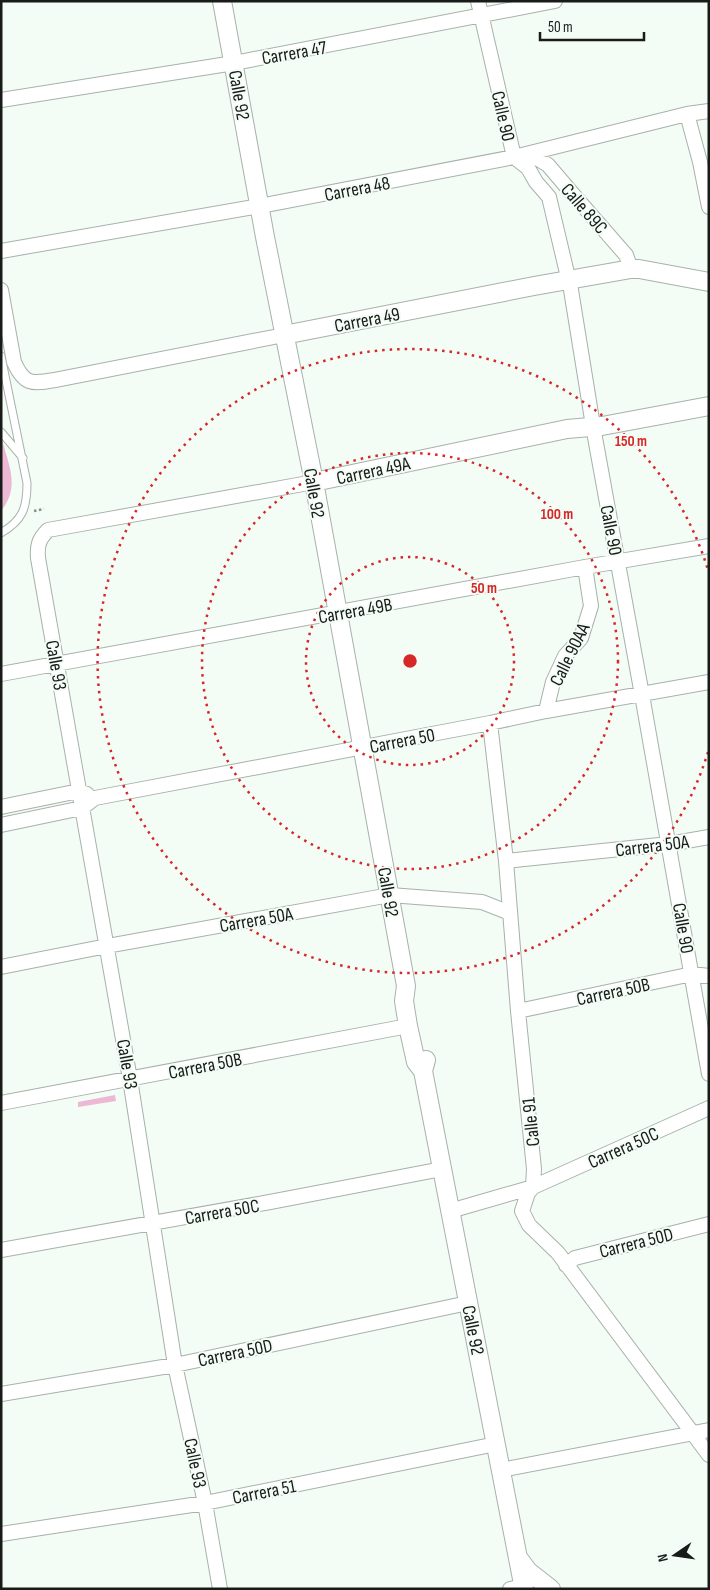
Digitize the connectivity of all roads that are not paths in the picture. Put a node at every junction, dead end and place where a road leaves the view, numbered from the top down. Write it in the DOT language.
graph roads {
  1 [pos="222,1"];
  2 [pos="478,1"];
  3 [pos="555,1"];
  4 [pos="481,16"];
  5 [pos="234,63"];
  6 [pos="1,100"];
  7 [pos="709,111"];
  8 [pos="687,114"];
  9 [pos="530,154"];
  10 [pos="514,157"];
  11 [pos="260,206"];
  12 [pos="709,207"];
  13 [pos="1,250"];
  14 [pos="631,269"];
  15 [pos="568,281"];
  16 [pos="709,282"];
  17 [pos="1,290"];
  18 [pos="284,335"];
  19 [pos="1,356"];
  20 [pos="709,406"];
  21 [pos="593,427"];
  22 [pos="1,432"];
  23 [pos="23,459"];
  24 [pos="314,482"];
  25 [pos="1,533"];
  26 [pos="40,539"];
  27 [pos="709,546"];
  28 [pos="618,562"];
  29 [pos="585,567"];
  30 [pos="337,613"];
  31 [pos="57,664"];
  32 [pos="1,674"];
  33 [pos="709,682"];
  34 [pos="642,694"];
  35 [pos="546,711"];
  36 [pos="490,723"];
  37 [pos="362,747"];
  38 [pos="79,791"];
  39 [pos="95,798"];
  40 [pos="1,807"];
  41 [pos="82,808"];
  42 [pos="1,825"];
  43 [pos="709,837"];
  44 [pos="669,844"];
  45 [pos="506,862"];
  46 [pos="390,895"];
  47 [pos="510,913"];
  48 [pos="107,946"];
  49 [pos="1,967"];
  50 [pos="692,974"];
  51 [pos="709,976"];
  52 [pos="406,986"];
  53 [pos="518,1010"];
  54 [pos="408,1026"];
  55 [pos="423,1071"];
  56 [pos="709,1074"];
  57 [pos="130,1079"];
  58 [pos="1,1104"];
  59 [pos="709,1108"];
  60 [pos="442,1170"];
  61 [pos="533,1187"];
  62 [pos="450,1211"];
  63 [pos="152,1223"];
  64 [pos="709,1224"];
  65 [pos="1,1250"];
  66 [pos="566,1265"];
  67 [pos="468,1303"];
  68 [pos="175,1365"];
  69 [pos="1,1394"];
  70 [pos="709,1430"];
  71 [pos="692,1434"];
  72 [pos="496,1444"];
  73 [pos="709,1455"];
  74 [pos="501,1470"];
  75 [pos="205,1503"];
  76 [pos="1,1534"];
  77 [pos="518,1556"];
  78 [pos="524,1588"];
  79 [pos="220,1589"];
  80 [pos="551,1589"];
  1 -- 5 [label="street, Calle 92"];
  2 -- 4 [label="street, Calle 90"];
  3 -- 4 [label="street, Carrera 47"];
  4 -- 5 [label="street, Carrera 47"];
  4 -- 10 [label="street, Calle 90"];
  5 -- 6 [label="street, Carrera 47"];
  5 -- 11 [label="street, Calle 92"];
  7 -- 8 [label="street, Carrera 48"];
  8 -- 9 [label="street, Carrera 48"];
  8 -- 12 [label="street"];
  9 -- 10 [label="street, Carrera 48"];
  9 -- 14 [label="street, Calle 89C"];
  10 -- 11 [label="street, Carrera 48"];
  10 -- 15 [label="street, Calle 90"];
  11 -- 13 [label="street, Carrera 48"];
  11 -- 18 [label="street, Calle 92"];
  14 -- 15 [label="street, Carrera 49"];
  14 -- 16 [label="street, Carrera 49"];
  15 -- 18 [label="street, Carrera 49"];
  15 -- 21 [label="street, Calle 90"];
  17 -- 18 [label="street, Carrera 49"];
  18 -- 24 [label="street, Calle 92"];
  19 -- 23 [label="lane"];
  20 -- 21 [label="street, Carrera 49A"];
  21 -- 24 [label="street, Carrera 49A"];
  21 -- 28 [label="street, Calle 90"];
  22 -- 23 [label="lane"];
  23 -- 25 [label="lane"];
  24 -- 26 [label="street, Carrera 49A"];
  24 -- 30 [label="street, Calle 92"];
  26 -- 31 [label="street, Calle 93"];
  27 -- 28 [label="street, Carrera 49B"];
  28 -- 29 [label="street, Carrera 49B"];
  28 -- 34 [label="street, Calle 90"];
  29 -- 30 [label="street, Carrera 49B"];
  29 -- 35 [label="street, Calle 90AA"];
  30 -- 31 [label="street, Carrera 49B"];
  30 -- 37 [label="street, Calle 92"];
  31 -- 32 [label="street, Carrera 49B"];
  31 -- 38 [label="street, Calle 93"];
  33 -- 34 [label="street, Carrera 50"];
  34 -- 35 [label="street, Carrera 50"];
  34 -- 44 [label="street, Calle 90"];
  35 -- 36 [label="street, Carrera 50"];
  36 -- 37 [label="street, Carrera 50"];
  36 -- 45 [label="street, Calle 91"];
  37 -- 39 [label="street, Carrera 50"];
  37 -- 46 [label="street, Calle 92"];
  38 -- 39 [label="street"];
  38 -- 40 [label="street"];
  38 -- 41 [label="street, Calle 93"];
  39 -- 41 [label="street, Carrera 50"];
  41 -- 42 [label="street, Carrera 50"];
  41 -- 48 [label="street, Calle 93"];
  43 -- 44 [label="street, Carrera 50A"];
  44 -- 45 [label="street, Carrera 50A"];
  44 -- 50 [label="street, Calle 90"];
  45 -- 47 [label="street, Calle 91"];
  46 -- 47 [label="street, Carrera 50A"];
  46 -- 48 [label="street, Carrera 50A"];
  46 -- 52 [label="street, Calle 92"];
  47 -- 53 [label="street, Calle 91"];
  48 -- 49 [label="street, Carrera 50A"];
  48 -- 57 [label="street, Calle 93"];
  50 -- 51 [label="street, Carrera 50B"];
  50 -- 53 [label="street, Carrera 50B"];
  50 -- 56 [label="street, Calle 90"];
  52 -- 54 [label="street, Calle 92"];
  52 -- 55 [label="street, Calle 92"];
  53 -- 61 [label="street, Calle 91"];
  54 -- 55 [label="street, Calle 92"];
  54 -- 57 [label="street, Carrera 50B"];
  55 -- 60 [label="street, Calle 92"];
  57 -- 58 [label="street, Carrera 50B"];
  57 -- 63 [label="street, Calle 93"];
  59 -- 61 [label="street, Carrera 50C"];
  60 -- 62 [label="street, Calle 92"];
  60 -- 63 [label="street, Carrera 50C"];
  61 -- 62 [label="street, Carrera 50C"];
  61 -- 66 [label="street, Calle 91"];
  62 -- 67 [label="street, Calle 92"];
  63 -- 65 [label="street, Carrera 50C"];
  63 -- 68 [label="street, Calle 93"];
  64 -- 66 [label="street, Carrera 50D"];
  66 -- 71 [label="street, Calle 91"];
  67 -- 68 [label="street, Carrera 50D"];
  67 -- 72 [label="street, Calle 92"];
  68 -- 69 [label="street, Carrera 50D"];
  68 -- 75 [label="street, Calle 93"];
  70 -- 71 [label="street"];
  71 -- 73 [label="street, Calle 91"];
  71 -- 74 [label="street"];
  72 -- 74 [label="street, Calle 92"];
  72 -- 75 [label="street, Carrera 51"];
  74 -- 77 [label="street, Calle 92"];
  75 -- 76 [label="street, Carrera 51"];
  75 -- 79 [label="street, Calle 93"];
  77 -- 78 [label="street, Calle 92"];
  77 -- 80 [label="street"];
}
